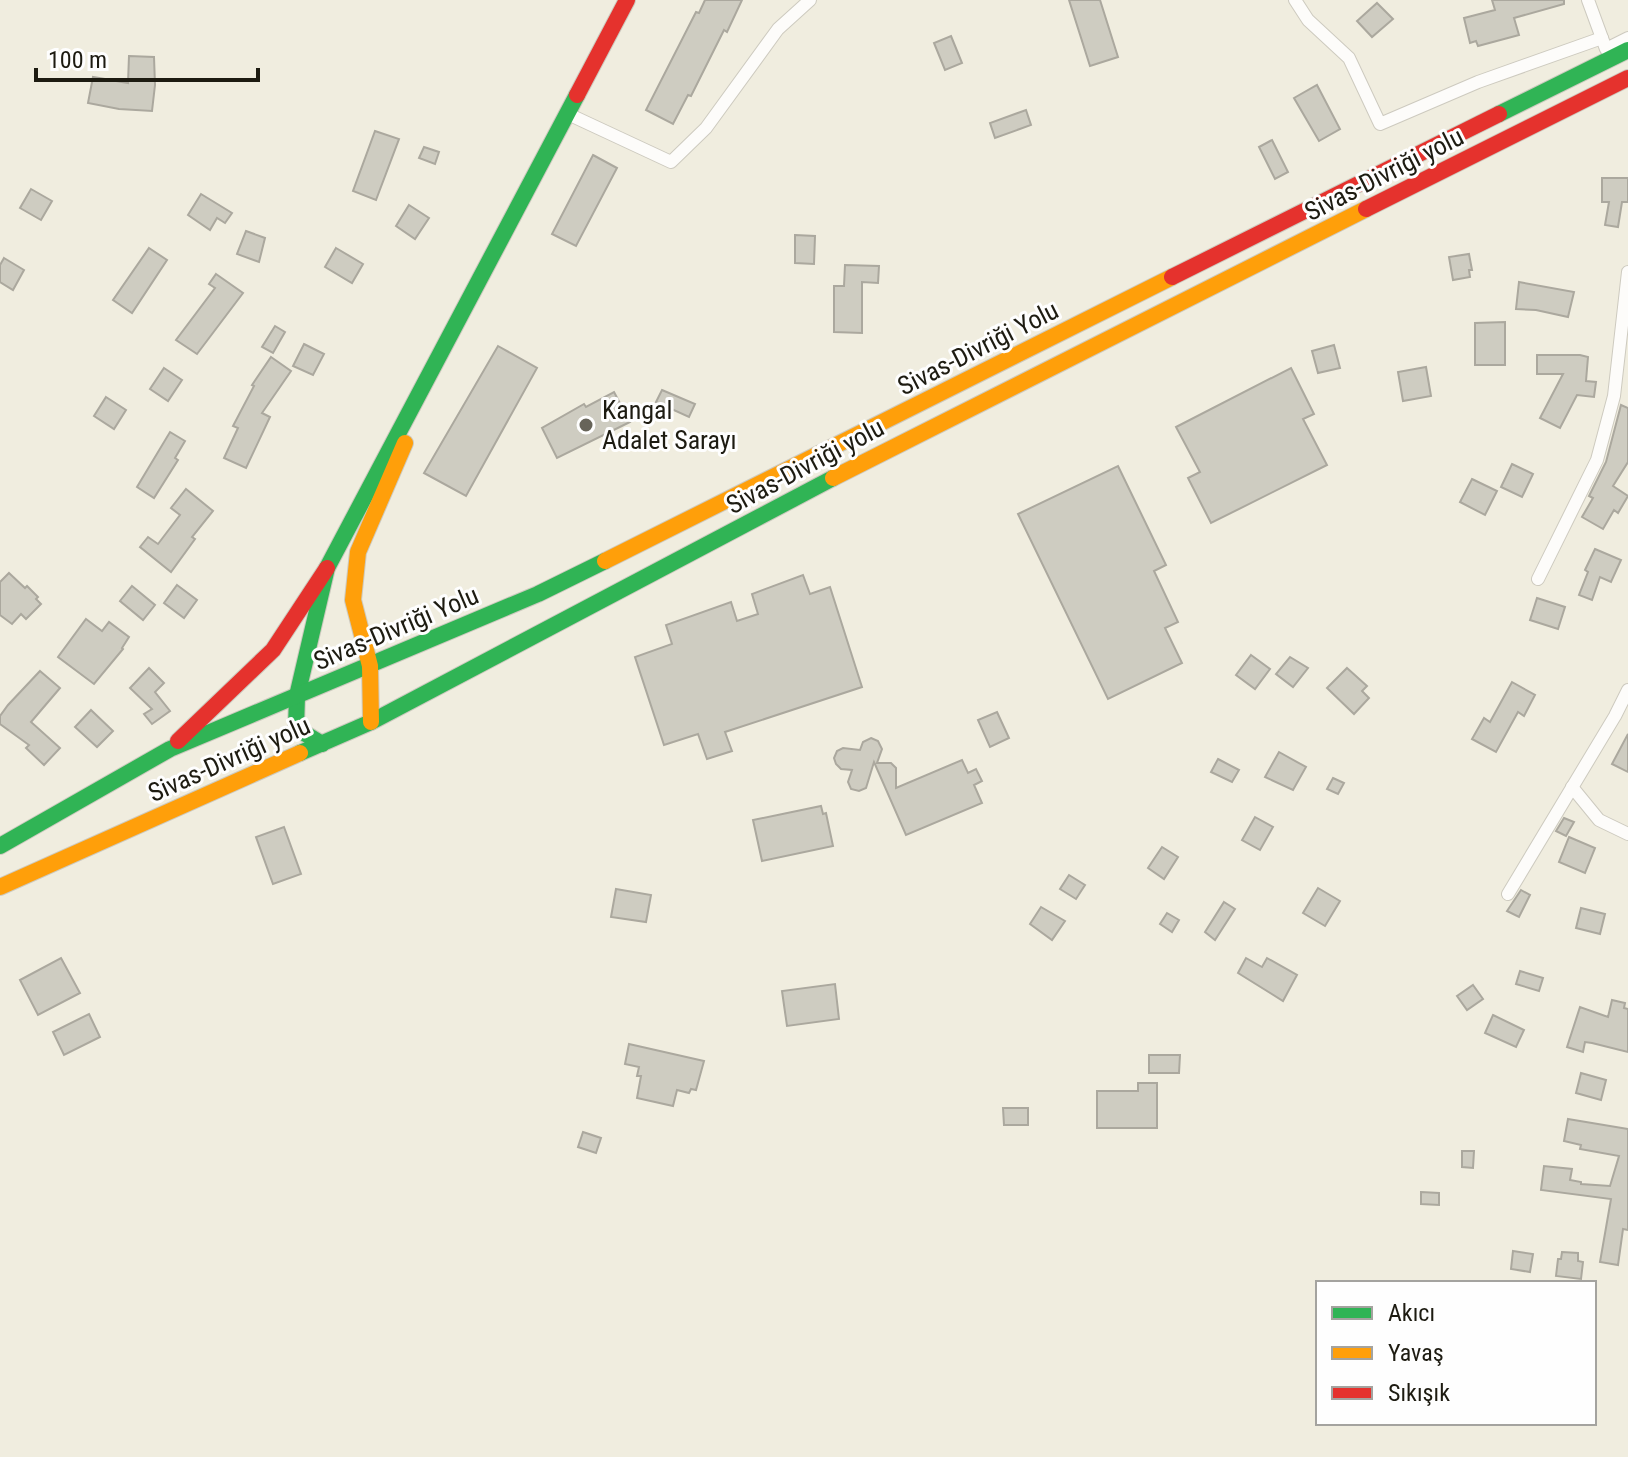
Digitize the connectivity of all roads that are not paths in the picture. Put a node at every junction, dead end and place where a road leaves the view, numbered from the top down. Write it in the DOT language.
graph roads {
  1 [pos="627,0"];
  2 [pos="810,0"];
  3 [pos="1295,0"];
  4 [pos="1588,0"];
  5 [pos="1602,38"];
  6 [pos="1628,38"];
  7 [pos="1628,50"];
  8 [pos="1627,80"];
  9 [pos="568,114"];
  10 [pos="1628,272"];
  11 [pos="447,342"];
  12 [pos="327,568"];
  13 [pos="1538,579"];
  14 [pos="370,666"];
  15 [pos="1628,690"];
  16 [pos="297,696"];
  17 [pos="371,722"];
  18 [pos="322,744"];
  19 [pos="170,749"];
  20 [pos="1572,787"];
  21 [pos="1628,834"];
  22 [pos="0,846"];
  23 [pos="0,887"];
  24 [pos="1508,894"];
  1 -- 9 [label="main road"];
  2 -- 9 [label="street"];
  3 -- 5 [label="street"];
  4 -- 5 [label="street"];
  5 -- 6 [label="street"];
  7 -- 14 [label="main road, Sivas-Divriği Yolu"];
  8 -- 17 [label="main road, Sivas-Divriği yolu"];
  9 -- 11 [label="main road"];
  10 -- 13 [label="street"];
  11 -- 12 [label="main road"];
  11 -- 14 [label="main road"];
  12 -- 16 [label="main road"];
  12 -- 19 [label="main road"];
  14 -- 16 [label="main road, Sivas-Divriği Yolu"];
  14 -- 17 [label="main road"];
  15 -- 20 [label="street"];
  16 -- 18 [label="main road"];
  16 -- 19 [label="main road, Sivas-Divriği Yolu"];
  17 -- 18 [label="main road, Sivas-Divriği yolu"];
  18 -- 23 [label="main road, Sivas-Divriği yolu"];
  19 -- 22 [label="main road, Sivas-Divriği Yolu"];
  20 -- 21 [label="street"];
  20 -- 24 [label="street"];
}
